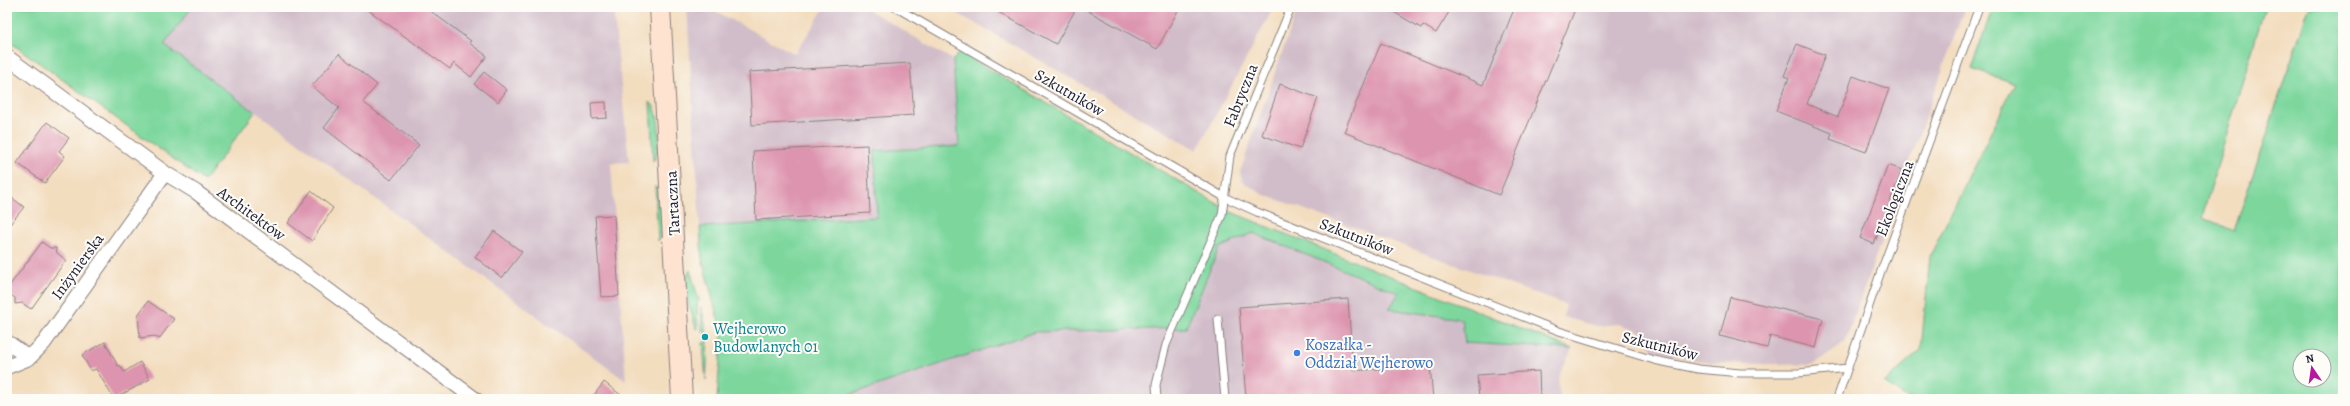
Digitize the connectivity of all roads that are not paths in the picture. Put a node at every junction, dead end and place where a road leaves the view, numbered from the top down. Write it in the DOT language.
graph roads {
  1 [pos="660,7"];
  2 [pos="895,7"];
  3 [pos="1291,7"];
  4 [pos="1979,7"];
  5 [pos="7,57"];
  6 [pos="165,173"];
  7 [pos="1224,197"];
  8 [pos="1218,319"];
  9 [pos="7,342"];
  10 [pos="29,358"];
  11 [pos="7,367"];
  12 [pos="1848,368"];
  13 [pos="475,399"];
  14 [pos="682,399"];
  15 [pos="1157,399"];
  16 [pos="1225,399"];
  17 [pos="1837,399"];
  1 -- 14 [label="street, Tartaczna"];
  2 -- 7 [label="lane, Szkutników"];
  3 -- 7 [label="lane, Fabryczna"];
  4 -- 12 [label="lane, Ekologiczna"];
  5 -- 6 [label="street, Architektów"];
  6 -- 10 [label="street, Inżynierska"];
  6 -- 13 [label="street, Architektów"];
  7 -- 12 [label="lane, Szkutników"];
  7 -- 15 [label="lane, Fabryczna"];
  8 -- 16 [label="lane"];
  9 -- 10 [label="street"];
  10 -- 11 [label="street, Inżynierska"];
  12 -- 17 [label="lane, Ekologiczna"];
}
